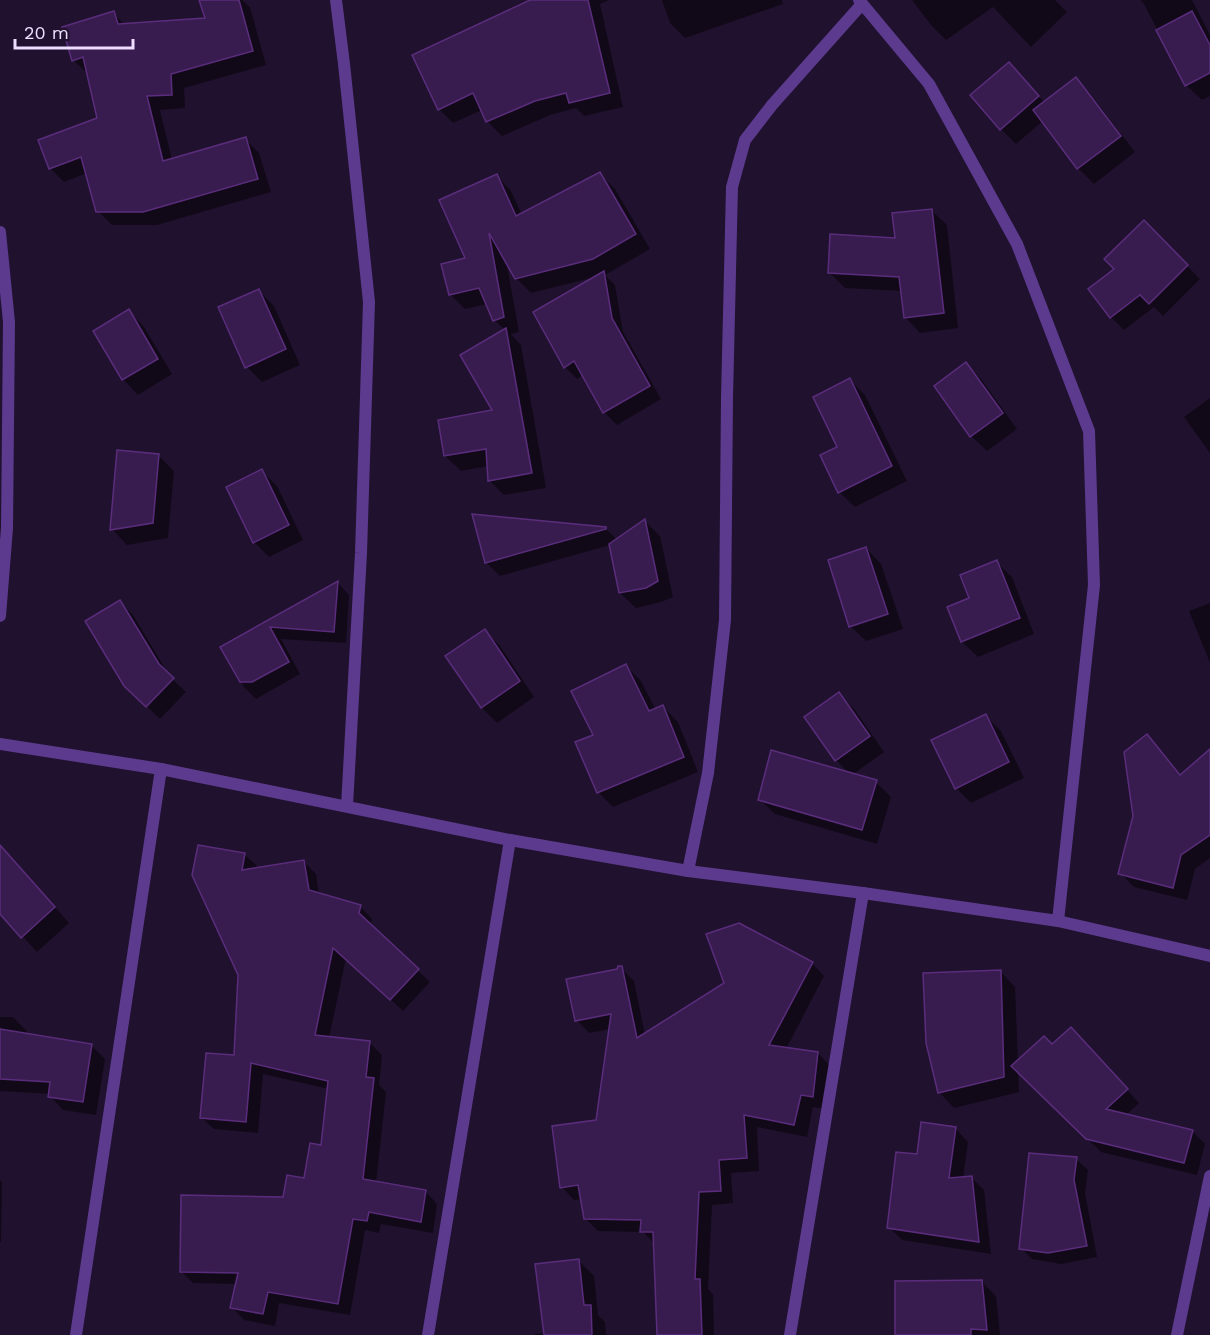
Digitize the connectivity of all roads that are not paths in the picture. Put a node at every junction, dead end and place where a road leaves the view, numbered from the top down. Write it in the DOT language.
graph roads {
  1 [pos="336,0"];
  2 [pos="860,2"];
  3 [pos="0,232"];
  4 [pos="0,616"];
  5 [pos="0,744"];
  6 [pos="161,769"];
  7 [pos="347,806"];
  8 [pos="510,840"];
  9 [pos="688,871"];
  10 [pos="863,893"];
  11 [pos="1058,921"];
  12 [pos="1210,956"];
  13 [pos="1210,1176"];
  14 [pos="76,1335"];
  15 [pos="428,1335"];
  16 [pos="790,1335"];
  17 [pos="1177,1335"];
  1 -- 7 [label="street"];
  2 -- 9 [label="street"];
  2 -- 11 [label="street"];
  3 -- 4 [label="street"];
  5 -- 6 [label="street"];
  6 -- 7 [label="street"];
  6 -- 14 [label="street"];
  7 -- 8 [label="street"];
  8 -- 9 [label="street"];
  8 -- 15 [label="street"];
  9 -- 10 [label="street"];
  10 -- 11 [label="street"];
  10 -- 16 [label="street"];
  11 -- 12 [label="street"];
  13 -- 17 [label="street"];
}
